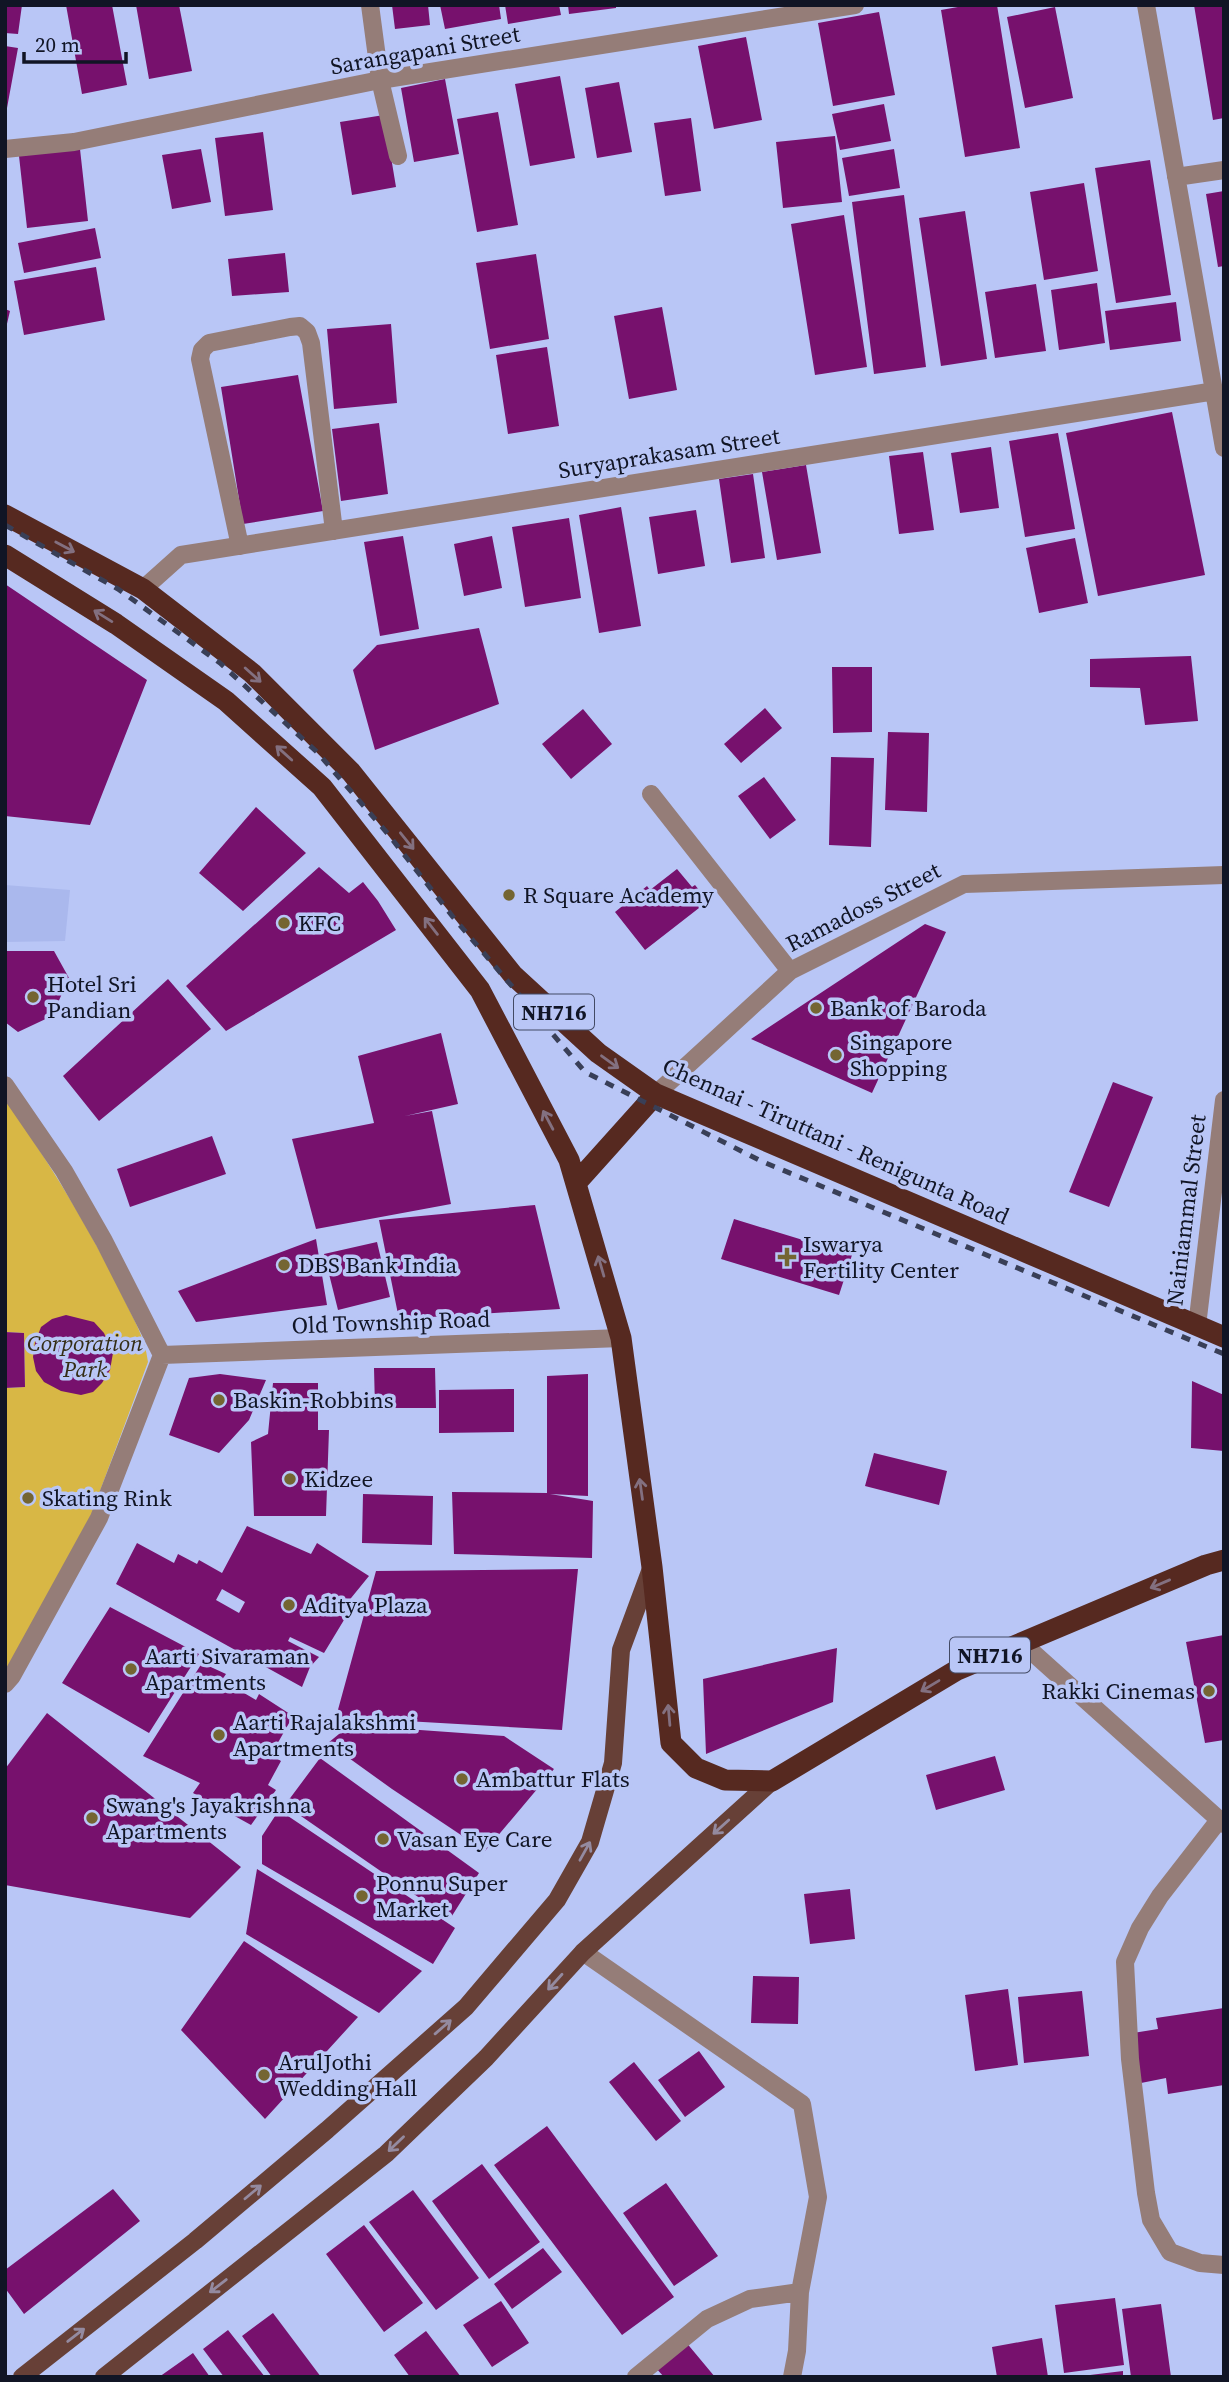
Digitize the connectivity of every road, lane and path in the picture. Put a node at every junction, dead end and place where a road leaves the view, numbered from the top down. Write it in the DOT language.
graph roads {
  1 [pos="370,5"];
  2 [pos="855,5"];
  3 [pos="1146,5"];
  4 [pos="380,80"];
  5 [pos="5,149"];
  6 [pos="398,156"];
  7 [pos="1224,170"];
  8 [pos="1176,177"];
  9 [pos="1215,391"];
  10 [pos="1224,448"];
  11 [pos="5,515"];
  12 [pos="334,531"];
  13 [pos="240,546"];
  14 [pos="5,555"];
  15 [pos="143,589"];
  16 [pos="651,794"];
  17 [pos="1224,875"];
  18 [pos="790,971"];
  19 [pos="5,1085"];
  20 [pos="656,1094"];
  21 [pos="1224,1100"];
  22 [pos="577,1182"];
  23 [pos="1198,1326"];
  24 [pos="1224,1337"];
  25 [pos="621,1338"];
  26 [pos="162,1354"];
  27 [pos="1224,1560"];
  28 [pos="652,1567"];
  29 [pos="1020,1642"];
  30 [pos="5,1684"];
  31 [pos="772,1781"];
  32 [pos="1221,1822"];
  33 [pos="583,1952"];
  34 [pos="1224,2265"];
  35 [pos="800,2292"];
  36 [pos="22,2377"];
  37 [pos="104,2377"];
  38 [pos="636,2377"];
  39 [pos="792,2377"];
  1 -- 4 [label="street"];
  2 -- 4 [label="street, Sarangapani Street"];
  3 -- 8 [label="street"];
  4 -- 5 [label="street, Sarangapani Street"];
  4 -- 6 [label="street"];
  7 -- 8 [label="street"];
  8 -- 9 [label="street"];
  9 -- 10 [label="street"];
  9 -- 12 [label="street, Suryaprakasam Street"];
  11 -- 15 [label="highway, Chennai - Tiruttani - Renigunta Road / NH716, one-way"];
  12 -- 13 [label="street, Suryaprakasam Street"];
  12 -- 13 [label="street"];
  13 -- 15 [label="street, Suryaprakasam Street"];
  22 -- 14 [label="highway, NH716, one-way"];
  15 -- 20 [label="highway, Chennai - Tiruttani - Renigunta Road / NH716, one-way"];
  16 -- 18 [label="street"];
  17 -- 18 [label="street, Ramadoss Street"];
  18 -- 20 [label="street, Ramadoss Street"];
  19 -- 26 [label="street"];
  20 -- 22 [label="highway"];
  20 -- 23 [label="highway, Chennai - Tiruttani - Renigunta Road / NH716"];
  21 -- 23 [label="street, Nainiammal Street"];
  25 -- 22 [label="highway, NH716, one-way"];
  23 -- 24 [label="highway, Chennai - Tiruttani - Renigunta Road / NH716"];
  25 -- 26 [label="street, Old Township Road"];
  28 -- 25 [label="highway, NH716, one-way"];
  26 -- 30 [label="street"];
  27 -- 29 [label="highway, NH716, one-way"];
  31 -- 28 [label="highway, NH716, one-way"];
  36 -- 28 [label="main road, one-way"];
  29 -- 31 [label="highway, NH716, one-way"];
  29 -- 32 [label="street"];
  31 -- 33 [label="main road, one-way"];
  32 -- 34 [label="street"];
  33 -- 35 [label="street"];
  33 -- 37 [label="main road, one-way"];
  35 -- 38 [label="street"];
  35 -- 39 [label="street"];
}
